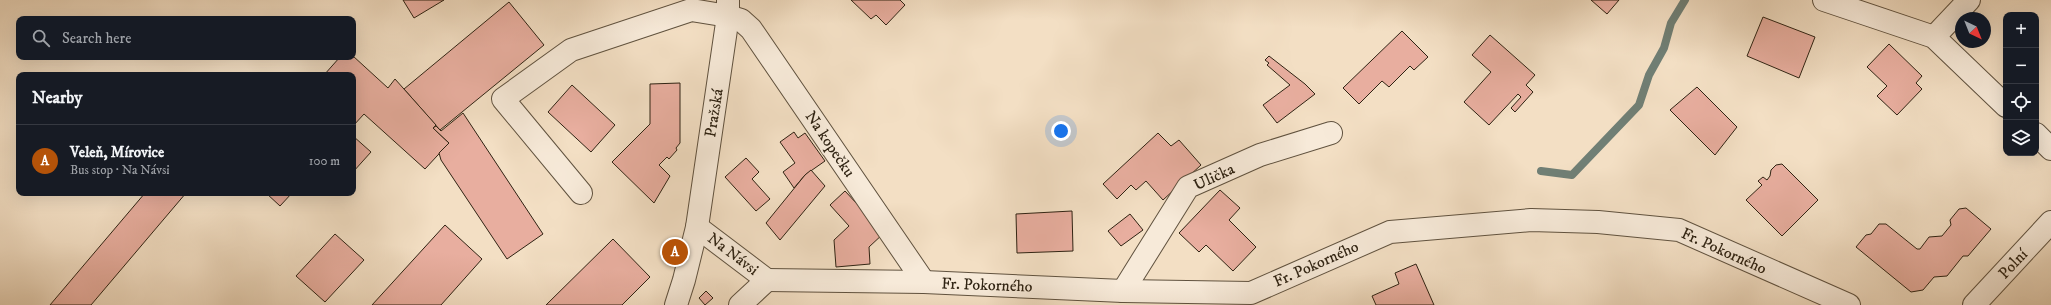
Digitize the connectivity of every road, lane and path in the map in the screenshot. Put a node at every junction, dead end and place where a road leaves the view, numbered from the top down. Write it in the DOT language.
graph roads {
  1 [pos="1824,0"];
  2 [pos="1969,0"];
  3 [pos="728,8"];
  4 [pos="1934,37"];
  5 [pos="2003,103"];
  6 [pos="1331,133"];
  7 [pos="2039,137"];
  8 [pos="2051,149"];
  9 [pos="581,193"];
  10 [pos="2051,222"];
  11 [pos="697,227"];
  12 [pos="767,280"];
  13 [pos="924,282"];
  14 [pos="1123,291"];
  15 [pos="676,305"];
  16 [pos="740,305"];
  17 [pos="1849,305"];
  18 [pos="1974,305"];
  1 -- 4 [label="street"];
  2 -- 4 [label="street"];
  3 -- 9 [label="street, Na kopečku"];
  3 -- 11 [label="street, Pražská"];
  3 -- 13 [label="street, Na kopečku"];
  4 -- 5 [label="street"];
  6 -- 14 [label="street, Ulička"];
  7 -- 8 [label="street"];
  10 -- 18 [label="street, Polní"];
  11 -- 12 [label="street, Na Návsi"];
  11 -- 15 [label="street, Na Návsi"];
  12 -- 13 [label="street, Fr. Pokorného"];
  12 -- 16 [label="street, Na Návsi"];
  13 -- 14 [label="street, Fr. Pokorného"];
  14 -- 17 [label="street, Fr. Pokorného"];
}
